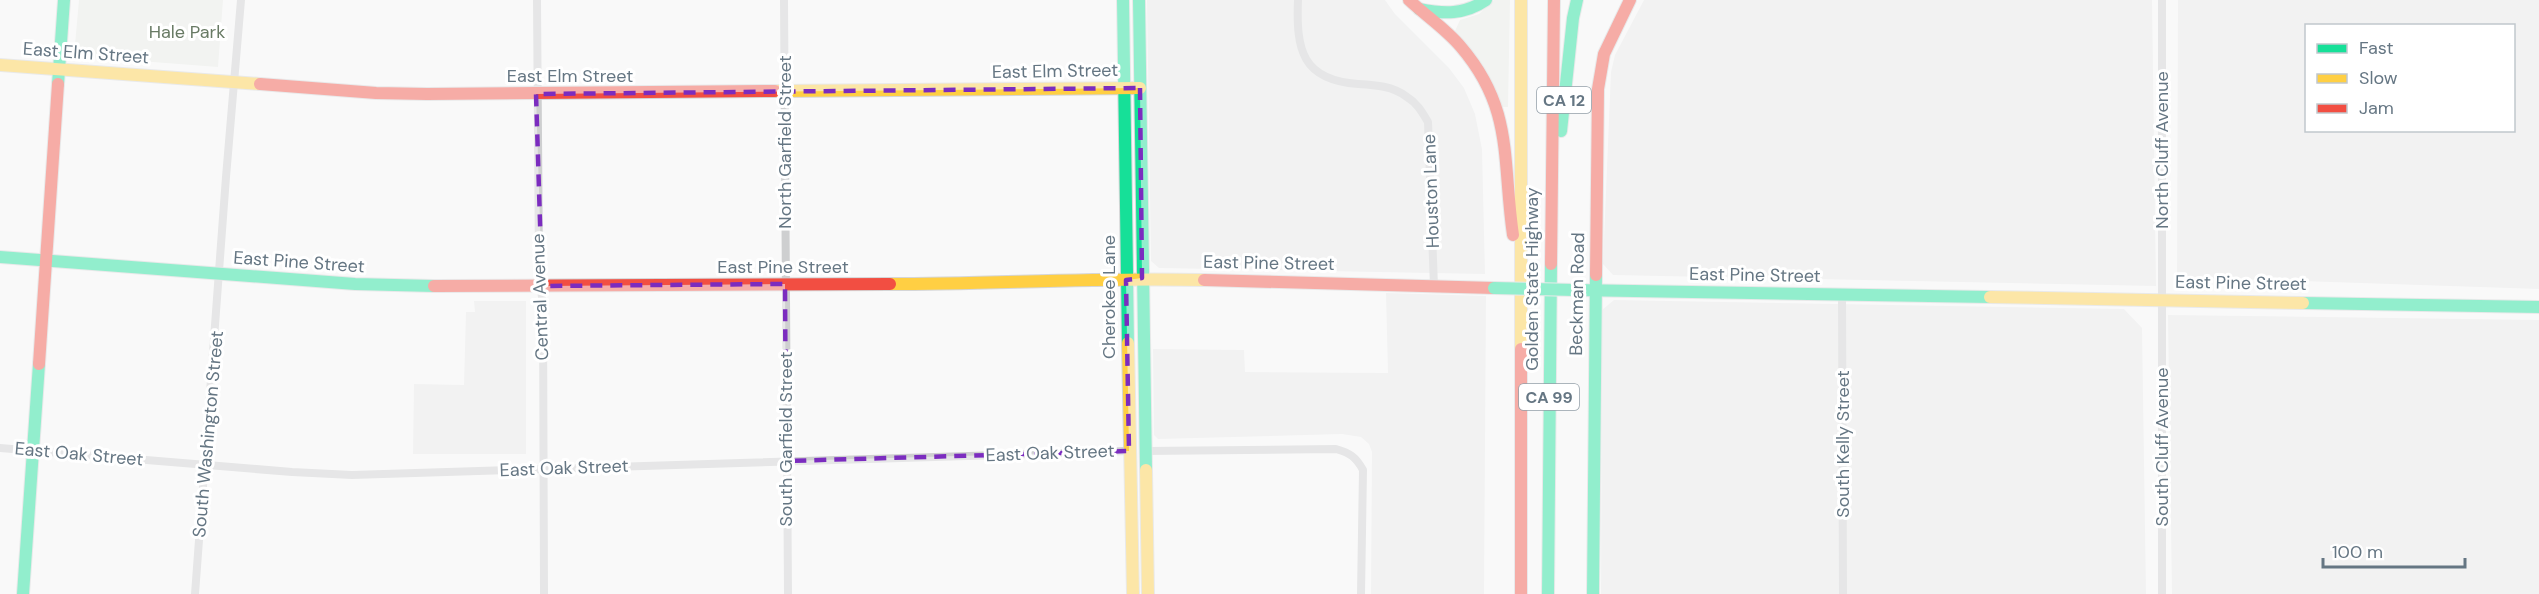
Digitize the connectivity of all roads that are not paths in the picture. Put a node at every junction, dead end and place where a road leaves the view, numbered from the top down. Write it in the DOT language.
graph roads {
  1 [pos="64,0"];
  2 [pos="241,0"];
  3 [pos="537,0"];
  4 [pos="784,0"];
  5 [pos="1123,0"];
  6 [pos="1139,0"];
  7 [pos="1298,0"];
  8 [pos="1409,0"];
  9 [pos="1486,0"];
  10 [pos="1521,0"];
  11 [pos="1554,0"];
  12 [pos="1577,0"];
  13 [pos="1630,0"];
  14 [pos="2162,0"];
  15 [pos="1419,9"];
  16 [pos="0,64"];
  17 [pos="60,69"];
  18 [pos="234,82"];
  19 [pos="1124,88"];
  20 [pos="1140,88"];
  21 [pos="785,92"];
  22 [pos="536,94"];
  23 [pos="1551,199"];
  24 [pos="0,256"];
  25 [pos="48,260"];
  26 [pos="220,274"];
  27 [pos="1142,278"];
  28 [pos="1522,279"];
  29 [pos="1126,280"];
  30 [pos="785,284"];
  31 [pos="542,286"];
  32 [pos="1434,287"];
  33 [pos="1594,290"];
  34 [pos="1842,294"];
  35 [pos="2161,299"];
  36 [pos="2539,307"];
  37 [pos="0,448"];
  38 [pos="34,451"];
  39 [pos="1129,451"];
  40 [pos="1145,451"];
  41 [pos="786,461"];
  42 [pos="205,465"];
  43 [pos="544,469"];
  44 [pos="23,594"];
  45 [pos="195,594"];
  46 [pos="544,594"];
  47 [pos="788,594"];
  48 [pos="1133,594"];
  49 [pos="1148,594"];
  50 [pos="1361,594"];
  51 [pos="1521,594"];
  52 [pos="1548,594"];
  53 [pos="1593,594"];
  54 [pos="1843,594"];
  55 [pos="2162,594"];
  1 -- 17 [label="main road"];
  2 -- 18 [label="street, South Washington Street"];
  3 -- 22 [label="street, Central Avenue"];
  4 -- 21 [label="street, North Garfield Street"];
  5 -- 19 [label="main road, Cherokee Lane"];
  6 -- 20 [label="main road, Cherokee Lane"];
  7 -- 32 [label="street, Houston Lane"];
  8 -- 15 [label="main road"];
  9 -- 15 [label="main road"];
  10 -- 28 [label="main road, Golden State Highway / CA 99"];
  11 -- 23 [label="main road, Golden State Highway / CA 99"];
  12 -- 23 [label="main road, CA 12"];
  13 -- 33 [label="main road, Beckman Road"];
  14 -- 35 [label="street, North Cluff Avenue"];
  15 -- 28 [label="main road"];
  16 -- 17 [label="main road, East Elm Street"];
  17 -- 18 [label="main road, East Elm Street"];
  17 -- 25 [label="main road"];
  18 -- 22 [label="main road, East Elm Street"];
  18 -- 26 [label="street, South Washington Street"];
  19 -- 20 [label="main road, East Elm Street"];
  19 -- 21 [label="main road, East Elm Street"];
  19 -- 29 [label="main road, Cherokee Lane"];
  20 -- 27 [label="main road, Cherokee Lane"];
  21 -- 22 [label="main road, East Elm Street"];
  21 -- 30 [label="street, North Garfield Street"];
  22 -- 31 [label="street, Central Avenue"];
  23 -- 52 [label="main road, Golden State Highway / CA 99"];
  24 -- 25 [label="main road, East Pine Street"];
  25 -- 26 [label="main road, East Pine Street"];
  25 -- 38 [label="main road"];
  26 -- 31 [label="main road, East Pine Street"];
  26 -- 42 [label="street, South Washington Street"];
  27 -- 29 [label="main road, East Pine Street"];
  27 -- 32 [label="main road, East Pine Street"];
  27 -- 40 [label="main road, Cherokee Lane"];
  28 -- 51 [label="main road, Golden State Highway / CA 99"];
  29 -- 30 [label="main road, East Pine Street"];
  29 -- 39 [label="main road, Cherokee Lane"];
  30 -- 31 [label="main road, East Pine Street"];
  30 -- 41 [label="street, South Garfield Street"];
  31 -- 43 [label="street, Central Avenue"];
  32 -- 33 [label="main road, East Pine Street, bridge"];
  33 -- 34 [label="main road, East Pine Street"];
  33 -- 53 [label="main road, Beckman Road"];
  34 -- 35 [label="main road, East Pine Street"];
  34 -- 54 [label="street, South Kelly Street"];
  35 -- 36 [label="main road, East Pine Street"];
  35 -- 55 [label="street, South Cluff Avenue"];
  37 -- 38 [label="street, East Oak Street"];
  38 -- 42 [label="street, East Oak Street"];
  38 -- 44 [label="main road"];
  39 -- 41 [label="street, East Oak Street"];
  39 -- 48 [label="main road, Cherokee Lane"];
  40 -- 49 [label="main road, Cherokee Lane"];
  40 -- 50 [label="street"];
  41 -- 43 [label="street, East Oak Street"];
  41 -- 47 [label="street, South Garfield Street"];
  42 -- 43 [label="street, East Oak Street"];
  42 -- 45 [label="street, South Washington Street"];
  43 -- 46 [label="street, Central Avenue"];
}
